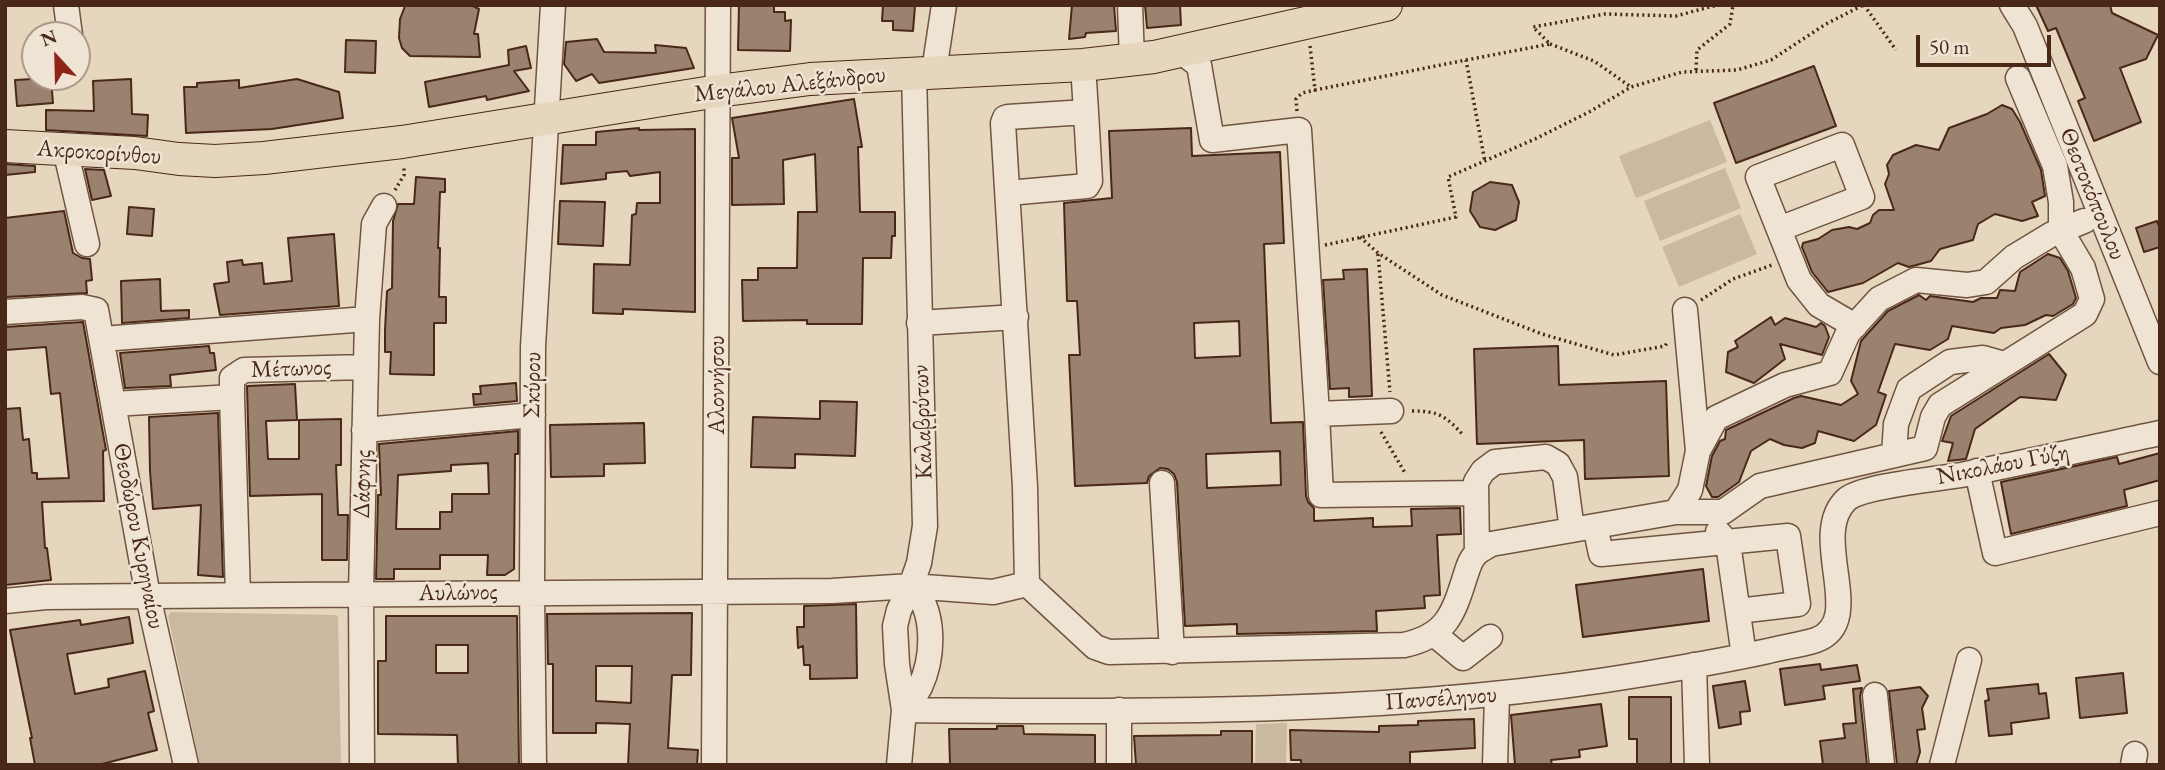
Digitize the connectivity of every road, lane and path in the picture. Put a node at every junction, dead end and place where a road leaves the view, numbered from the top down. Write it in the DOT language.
graph roads {
  1 [pos="553,5"];
  2 [pos="718,5"];
  3 [pos="944,5"];
  4 [pos="1130,5"];
  5 [pos="1717,5"];
  6 [pos="1733,5"];
  7 [pos="1864,5"];
  8 [pos="1377,6"];
  9 [pos="2019,12"];
  10 [pos="1313,13"];
  11 [pos="1550,44"];
  12 [pos="1896,50"];
  13 [pos="1181,52"];
  14 [pos="1132,60"];
  15 [pos="1466,60"];
  16 [pos="1083,65"];
  17 [pos="1696,70"];
  18 [pos="924,72"];
  19 [pos="2018,78"];
  20 [pos="1631,87"];
  21 [pos="1315,90"];
  22 [pos="718,91"];
  23 [pos="1086,112"];
  24 [pos="547,118"];
  25 [pos="1299,130"];
  26 [pos="402,142"];
  27 [pos="5,146"];
  28 [pos="65,149"];
  29 [pos="193,160"];
  30 [pos="1485,162"];
  31 [pos="1008,193"];
  32 [pos="384,206"];
  33 [pos="2084,220"];
  34 [pos="1779,229"];
  35 [pos="2061,231"];
  36 [pos="1360,237"];
  37 [pos="87,244"];
  38 [pos="1307,248"];
  39 [pos="1378,253"];
  40 [pos="1791,259"];
  41 [pos="2149,308"];
  42 [pos="1685,310"];
  43 [pos="5,312"];
  44 [pos="1016,317"];
  45 [pos="367,319"];
  46 [pos="919,323"];
  47 [pos="1855,326"];
  48 [pos="102,339"];
  49 [pos="2160,362"];
  50 [pos="2004,364"];
  51 [pos="366,367"];
  52 [pos="232,397"];
  53 [pos="113,404"];
  54 [pos="1380,411"];
  55 [pos="1317,414"];
  56 [pos="533,415"];
  57 [pos="364,430"];
  58 [pos="2160,433"];
  59 [pos="1464,436"];
  60 [pos="1698,451"];
  61 [pos="1894,455"];
  62 [pos="1977,471"];
  63 [pos="1162,482"];
  64 [pos="1476,493"];
  65 [pos="1418,494"];
  66 [pos="1848,498"];
  67 [pos="1676,512"];
  68 [pos="1702,513"];
  69 [pos="2160,513"];
  70 [pos="1584,528"];
  71 [pos="1728,543"];
  72 [pos="1477,553"];
  73 [pos="1027,584"];
  74 [pos="911,586"];
  75 [pos="532,592"];
  76 [pos="715,592"];
  77 [pos="238,594"];
  78 [pos="361,594"];
  79 [pos="148,596"];
  80 [pos="5,601"];
  81 [pos="1738,611"];
  82 [pos="1434,634"];
  83 [pos="1490,637"];
  84 [pos="1172,652"];
  85 [pos="1744,656"];
  86 [pos="1969,660"];
  87 [pos="1695,665"];
  88 [pos="1497,695"];
  89 [pos="1875,695"];
  90 [pos="904,710"];
  91 [pos="1119,710"];
  92 [pos="186,765"];
  93 [pos="362,765"];
  94 [pos="534,765"];
  95 [pos="714,765"];
  96 [pos="899,765"];
  97 [pos="1119,765"];
  98 [pos="1495,765"];
  99 [pos="1698,765"];
  100 [pos="1881,765"];
  101 [pos="1942,765"];
  1 -- 24 [label="street, Σκύρου"];
  2 -- 22 [label="street, Αλοννήσου"];
  3 -- 18 [label="street, Καλαβρύτων"];
  4 -- 14 [label="street"];
  5 -- 11 [label="path"];
  6 -- 17 [label="path"];
  7 -- 12 [label="path"];
  7 -- 17 [label="path"];
  8 -- 10 [label="main road, Μεγάλου Αλεξάνδρου"];
  9 -- 41 [label="street, Θεοτοκόπουλου"];
  10 -- 13 [label="main road, Μεγάλου Αλεξάνδρου"];
  10 -- 21 [label="path"];
  11 -- 15 [label="path"];
  11 -- 20 [label="path"];
  13 -- 14 [label="main road, Μεγάλου Αλεξάνδρου"];
  13 -- 25 [label="street"];
  14 -- 16 [label="main road, Μεγάλου Αλεξάνδρου"];
  15 -- 21 [label="path"];
  15 -- 30 [label="path"];
  16 -- 18 [label="main road, Μεγάλου Αλεξάνδρου"];
  16 -- 23 [label="street"];
  17 -- 20 [label="path"];
  18 -- 22 [label="main road, Μεγάλου Αλεξάνδρου"];
  18 -- 46 [label="street, Καλαβρύτων"];
  19 -- 35 [label="street"];
  20 -- 30 [label="path"];
  21 -- 25 [label="path"];
  22 -- 24 [label="main road, Μεγάλου Αλεξάνδρου"];
  22 -- 76 [label="street, Αλοννήσου"];
  23 -- 31 [label="street"];
  23 -- 31 [label="street"];
  24 -- 26 [label="main road, Μεγάλου Αλεξάνδρου"];
  24 -- 56 [label="street, Σκύρου"];
  25 -- 38 [label="street"];
  26 -- 29 [label="main road, Μεγάλου Αλεξάνδρου"];
  26 -- 32 [label="path"];
  27 -- 28 [label="main road, Ακροκορίνθου"];
  28 -- 29 [label="main road, Ακροκορίνθου"];
  28 -- 37 [label="street"];
  30 -- 36 [label="path"];
  31 -- 44 [label="street"];
  32 -- 45 [label="street, Δάφνης"];
  33 -- 35 [label="street"];
  34 -- 40 [label="street"];
  35 -- 47 [label="street"];
  35 -- 50 [label="street"];
  36 -- 38 [label="path"];
  36 -- 39 [label="path"];
  38 -- 55 [label="street"];
  39 -- 42 [label="path"];
  39 -- 54 [label="path"];
  40 -- 42 [label="path"];
  40 -- 47 [label="street"];
  41 -- 49 [label="street, Θεοτοκόπουλου"];
  42 -- 60 [label="street"];
  43 -- 48 [label="street, Θεοδώρου Κυρηναίου"];
  44 -- 46 [label="street"];
  44 -- 73 [label="street"];
  45 -- 48 [label="street"];
  45 -- 51 [label="street, Δάφνης"];
  46 -- 74 [label="street, Καλαβρύτων"];
  47 -- 60 [label="street"];
  48 -- 53 [label="street, Θεοδώρου Κυρηναίου"];
  50 -- 61 [label="street"];
  50 -- 61 [label="street"];
  51 -- 52 [label="street, Μέτωνος"];
  51 -- 57 [label="street, Δάφνης"];
  52 -- 53 [label="street, Μέτωνος"];
  52 -- 77 [label="street"];
  53 -- 79 [label="street, Θεοδώρου Κυρηναίου"];
  54 -- 55 [label="street"];
  54 -- 59 [label="path"];
  54 -- 65 [label="path"];
  55 -- 65 [label="street"];
  56 -- 57 [label="street"];
  56 -- 75 [label="street, Σκύρου"];
  57 -- 78 [label="street, Δάφνης"];
  58 -- 62 [label="street, Νικολάου Γύζη"];
  60 -- 67 [label="street"];
  61 -- 68 [label="street"];
  62 -- 66 [label="street, Νικολάου Γύζη"];
  62 -- 69 [label="street"];
  63 -- 84 [label="street"];
  64 -- 65 [label="street"];
  64 -- 70 [label="street"];
  64 -- 72 [label="street"];
  66 -- 85 [label="street, Πανσέληνου"];
  67 -- 68 [label="street"];
  67 -- 70 [label="street"];
  68 -- 71 [label="street"];
  70 -- 71 [label="street"];
  70 -- 72 [label="street"];
  71 -- 81 [label="street"];
  71 -- 81 [label="street"];
  72 -- 82 [label="street"];
  73 -- 74 [label="street, Αυλώνος"];
  73 -- 84 [label="street"];
  74 -- 76 [label="street, Αυλώνος"];
  74 -- 90 [label="street, Καλαβρύτων"];
  74 -- 90 [label="street"];
  75 -- 76 [label="street, Αυλώνος"];
  75 -- 78 [label="street, Αυλώνος"];
  75 -- 94 [label="street, Σκύρου"];
  76 -- 95 [label="street, Αλοννήσου"];
  77 -- 78 [label="street, Αυλώνος"];
  77 -- 79 [label="street, Αυλώνος"];
  78 -- 93 [label="street, Δάφνης"];
  79 -- 80 [label="street, Αυλώνος"];
  79 -- 92 [label="street, Θεοδώρου Κυρηναίου"];
  81 -- 85 [label="street"];
  82 -- 83 [label="street"];
  82 -- 84 [label="street"];
  85 -- 87 [label="street, Πανσέληνου"];
  86 -- 101 [label="street"];
  87 -- 88 [label="street, Πανσέληνου"];
  87 -- 99 [label="street"];
  88 -- 91 [label="street, Πανσέληνου"];
  88 -- 98 [label="street"];
  89 -- 100 [label="street"];
  90 -- 91 [label="street, Πανσέληνου"];
  90 -- 96 [label="street, Καλαβρύτων"];
  91 -- 97 [label="street"];
}
